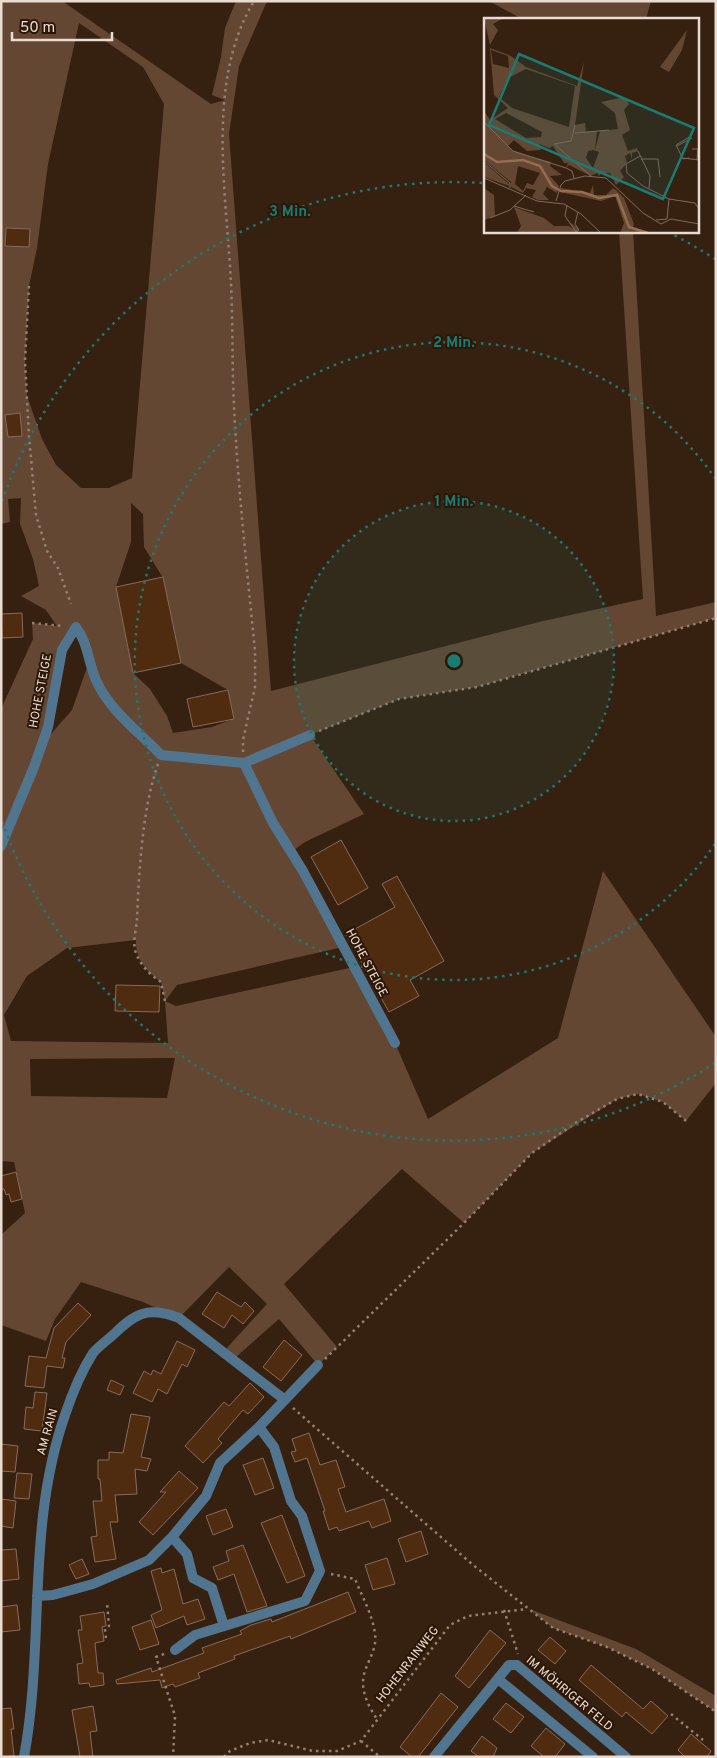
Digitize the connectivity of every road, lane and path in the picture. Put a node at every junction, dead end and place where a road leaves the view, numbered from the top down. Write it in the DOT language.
graph roads {
  1 [pos="254,1"];
  2 [pos="29,286"];
  3 [pos="71,604"];
  4 [pos="716,618"];
  5 [pos="32,623"];
  6 [pos="76,627"];
  7 [pos="310,735"];
  8 [pos="161,756"];
  9 [pos="244,763"];
  10 [pos="1,846"];
  11 [pos="165,1001"];
  12 [pos="395,1043"];
  13 [pos="686,1122"];
  14 [pos="318,1365"];
  15 [pos="285,1400"];
  16 [pos="259,1427"];
  17 [pos="172,1537"];
  18 [pos="320,1571"];
  19 [pos="37,1596"];
  20 [pos="107,1603"];
  21 [pos="529,1609"];
  22 [pos="504,1610"];
  23 [pos="224,1626"];
  24 [pos="106,1638"];
  25 [pos="175,1650"];
  26 [pos="516,1665"];
  27 [pos="498,1679"];
  28 [pos="716,1712"];
  29 [pos="671,1714"];
  30 [pos="377,1719"];
  31 [pos="703,1740"];
  32 [pos="361,1741"];
  33 [pos="24,1757"];
  34 [pos="173,1757"];
  35 [pos="224,1757"];
  36 [pos="380,1757"];
  37 [pos="434,1757"];
  38 [pos="593,1757"];
  39 [pos="626,1757"];
  1 -- 9 [label="path"];
  2 -- 3 [label="path"];
  4 -- 7 [label="path"];
  5 -- 6 [label="path"];
  6 -- 8 [label="street"];
  6 -- 10 [label="street, HOHE STEIGE"];
  7 -- 9 [label="street"];
  8 -- 9 [label="street"];
  8 -- 11 [label="path"];
  9 -- 12 [label="street, HOHE STEIGE"];
  13 -- 14 [label="path"];
  14 -- 15 [label="street"];
  15 -- 16 [label="street"];
  15 -- 19 [label="street, AM RAIN"];
  15 -- 21 [label="path"];
  16 -- 17 [label="street"];
  16 -- 18 [label="street"];
  17 -- 19 [label="street"];
  17 -- 23 [label="street"];
  18 -- 23 [label="street"];
  18 -- 30 [label="path"];
  19 -- 33 [label="street, AM RAIN"];
  20 -- 24 [label="path"];
  21 -- 22 [label="path, HOHENRAINWEG"];
  21 -- 28 [label="path"];
  22 -- 26 [label="path"];
  22 -- 30 [label="path, HOHENRAINWEG"];
  23 -- 25 [label="street"];
  25 -- 34 [label="path"];
  26 -- 27 [label="street, IM MÖHRIGER FELD"];
  26 -- 39 [label="street, IM MÖHRIGER FELD"];
  27 -- 37 [label="street, IM MÖHRIGER FELD"];
  27 -- 38 [label="street"];
  29 -- 31 [label="path"];
  30 -- 32 [label="path, HOHENRAINWEG"];
  32 -- 35 [label="path, HOHENRAINWEG"];
  32 -- 36 [label="path"];
}
